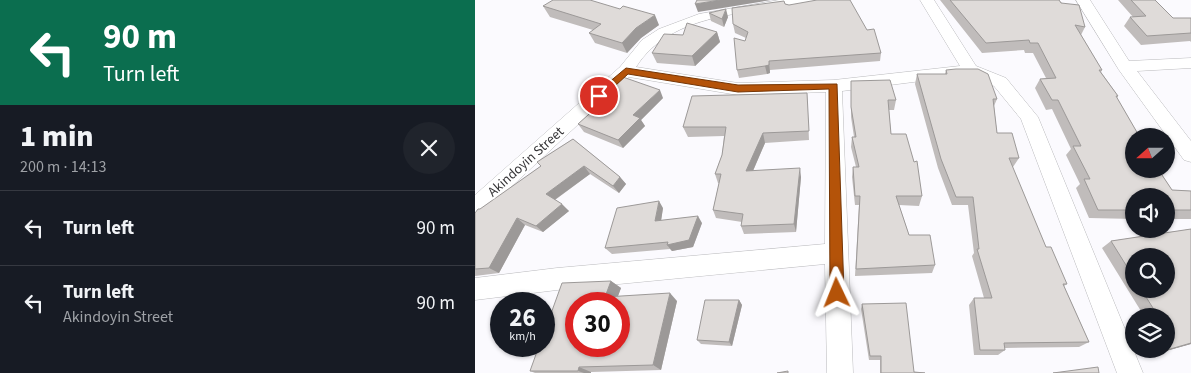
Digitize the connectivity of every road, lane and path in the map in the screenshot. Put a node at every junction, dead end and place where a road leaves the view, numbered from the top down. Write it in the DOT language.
graph roads {
  1 [pos="807,0"];
  2 [pos="927,0"];
  3 [pos="1083,0"];
  4 [pos="1191,63"];
  5 [pos="1125,66"];
  6 [pos="970,70"];
  7 [pos="626,71"];
  8 [pos="834,86"];
  9 [pos="1191,155"];
  10 [pos="475,208"];
  11 [pos="836,253"];
  12 [pos="475,289"];
  13 [pos="840,373"];
  14 [pos="1130,373"];
  1 -- 7 [label="street, Akindoyin Street"];
  2 -- 6 [label="street"];
  3 -- 5 [label="street"];
  4 -- 5 [label="street"];
  5 -- 9 [label="street"];
  6 -- 8 [label="street"];
  6 -- 14 [label="street"];
  7 -- 8 [label="street"];
  7 -- 10 [label="street, Akindoyin Street"];
  8 -- 11 [label="street"];
  11 -- 12 [label="street"];
  11 -- 13 [label="street"];
}
